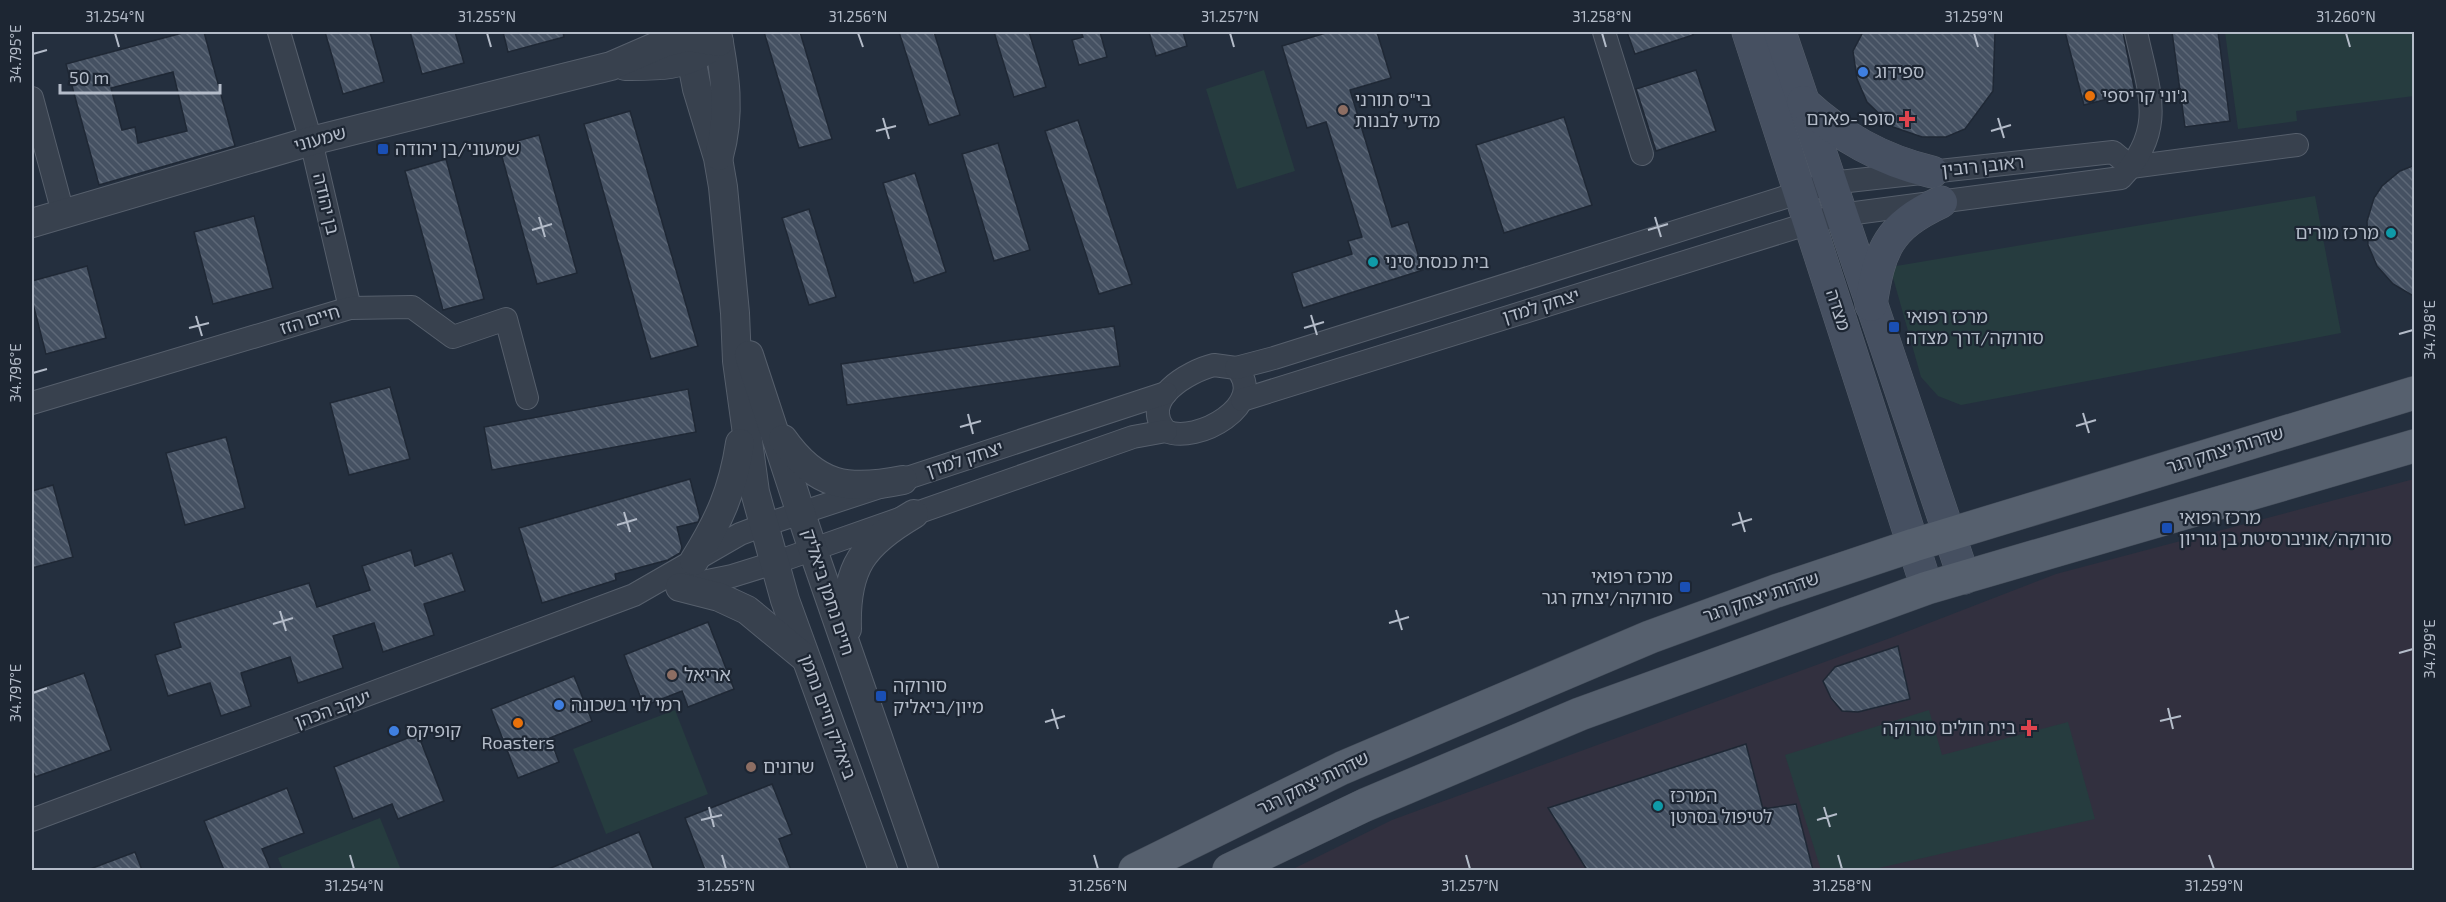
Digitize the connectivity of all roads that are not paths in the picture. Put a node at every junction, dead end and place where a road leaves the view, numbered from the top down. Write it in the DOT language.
graph roads {
  1 [pos="279,32"];
  2 [pos="1604,32"];
  3 [pos="1748,32"];
  4 [pos="1780,32"];
  5 [pos="2136,32"];
  6 [pos="718,37"];
  7 [pos="688,43"];
  8 [pos="32,98"];
  9 [pos="1803,102"];
  10 [pos="311,141"];
  11 [pos="2297,145"];
  12 [pos="1642,154"];
  13 [pos="718,158"];
  14 [pos="2131,167"];
  15 [pos="1932,172"];
  16 [pos="1815,187"];
  17 [pos="1941,202"];
  18 [pos="63,213"];
  19 [pos="1840,216"];
  20 [pos="32,223"];
  21 [pos="1810,223"];
  22 [pos="1871,305"];
  23 [pos="350,308"];
  24 [pos="1236,368"];
  25 [pos="1166,393"];
  26 [pos="2415,393"];
  27 [pos="526,398"];
  28 [pos="1242,400"];
  29 [pos="32,403"];
  30 [pos="758,420"];
  31 [pos="1166,431"];
  32 [pos="2415,446"];
  33 [pos="903,480"];
  34 [pos="802,513"];
  35 [pos="914,514"];
  36 [pos="764,525"];
  37 [pos="1949,534"];
  38 [pos="1914,545"];
  39 [pos="813,550"];
  40 [pos="694,561"];
  41 [pos="774,563"];
  42 [pos="1964,578"];
  43 [pos="680,587"];
  44 [pos="1928,588"];
  45 [pos="634,595"];
  46 [pos="847,649"];
  47 [pos="807,659"];
  48 [pos="32,820"];
  49 [pos="883,870"];
  50 [pos="924,870"];
  51 [pos="1135,870"];
  52 [pos="1229,870"];
  1 -- 10 [label="street, בן יהודה"];
  2 -- 12 [label="street"];
  3 -- 16 [label="main road, מצדה"];
  4 -- 9 [label="main road, מצדה"];
  5 -- 14 [label="street"];
  6 -- 7 [label="street, שמעוני"];
  6 -- 13 [label="street, חיים נחמן ביאליק"];
  7 -- 10 [label="street, שמעוני"];
  7 -- 13 [label="street, חיים נחמן ביאליק"];
  8 -- 18 [label="street"];
  9 -- 15 [label="main road"];
  9 -- 16 [label="main road, מצדה"];
  10 -- 18 [label="street, שמעוני"];
  10 -- 23 [label="street, בן יהודה"];
  11 -- 14 [label="street, ראובן רובין"];
  13 -- 30 [label="street, חיים נחמן ביאליק"];
  14 -- 15 [label="street, ראובן רובין"];
  14 -- 17 [label="street, ראובן רובין"];
  15 -- 16 [label="street, ראובן רובין"];
  16 -- 19 [label="main road, מצדה"];
  16 -- 21 [label="main road, מצדה"];
  16 -- 24 [label="street, יצחק למדן"];
  17 -- 19 [label="street, ראובן רובין"];
  17 -- 22 [label="main road"];
  18 -- 20 [label="street, שמעוני"];
  19 -- 21 [label="street, יצחק למדן"];
  19 -- 22 [label="main road, מצדה"];
  21 -- 28 [label="street, יצחק למדן"];
  21 -- 38 [label="main road, מצדה"];
  22 -- 37 [label="main road, מצדה"];
  23 -- 27 [label="street, חיים הזז"];
  23 -- 29 [label="street, חיים הזז"];
  24 -- 25 [label="street"];
  24 -- 28 [label="street"];
  25 -- 31 [label="street"];
  25 -- 33 [label="street, יצחק למדן"];
  26 -- 37 [label="main road, שדרות יצחק רגר"];
  28 -- 31 [label="street"];
  30 -- 33 [label="street"];
  30 -- 34 [label="street, חיים נחמן ביאליק"];
  30 -- 36 [label="street, חיים נחמן ביאליק"];
  30 -- 40 [label="street"];
  31 -- 35 [label="street, יצחק למדן"];
  32 -- 42 [label="main road"];
  33 -- 34 [label="street, יצחק למדן"];
  34 -- 36 [label="street, יצחק למדן"];
  34 -- 39 [label="street, חיים נחמן ביאליק"];
  35 -- 39 [label="street, יצחק למדן"];
  35 -- 46 [label="street"];
  36 -- 40 [label="street, יעקב הכהן"];
  36 -- 41 [label="street, חיים נחמן ביאליק"];
  37 -- 38 [label="main road, שדרות יצחק רגר"];
  37 -- 42 [label="main road, מצדה"];
  38 -- 44 [label="main road, מצדה"];
  38 -- 51 [label="main road, שדרות יצחק רגר"];
  39 -- 41 [label="street, יצחק למדן"];
  39 -- 46 [label="street, חיים נחמן ביאליק"];
  40 -- 45 [label="street, יעקב הכהן"];
  41 -- 43 [label="street, יעקב הכהן"];
  41 -- 47 [label="street, ביאליק חיים נחמן"];
  42 -- 44 [label="main road"];
  43 -- 45 [label="street, יעקב הכהן"];
  43 -- 47 [label="street"];
  44 -- 52 [label="main road"];
  45 -- 48 [label="street, יעקב הכהן"];
  46 -- 50 [label="street, חיים נחמן ביאליק"];
  47 -- 49 [label="street, ביאליק חיים נחמן"];
}
